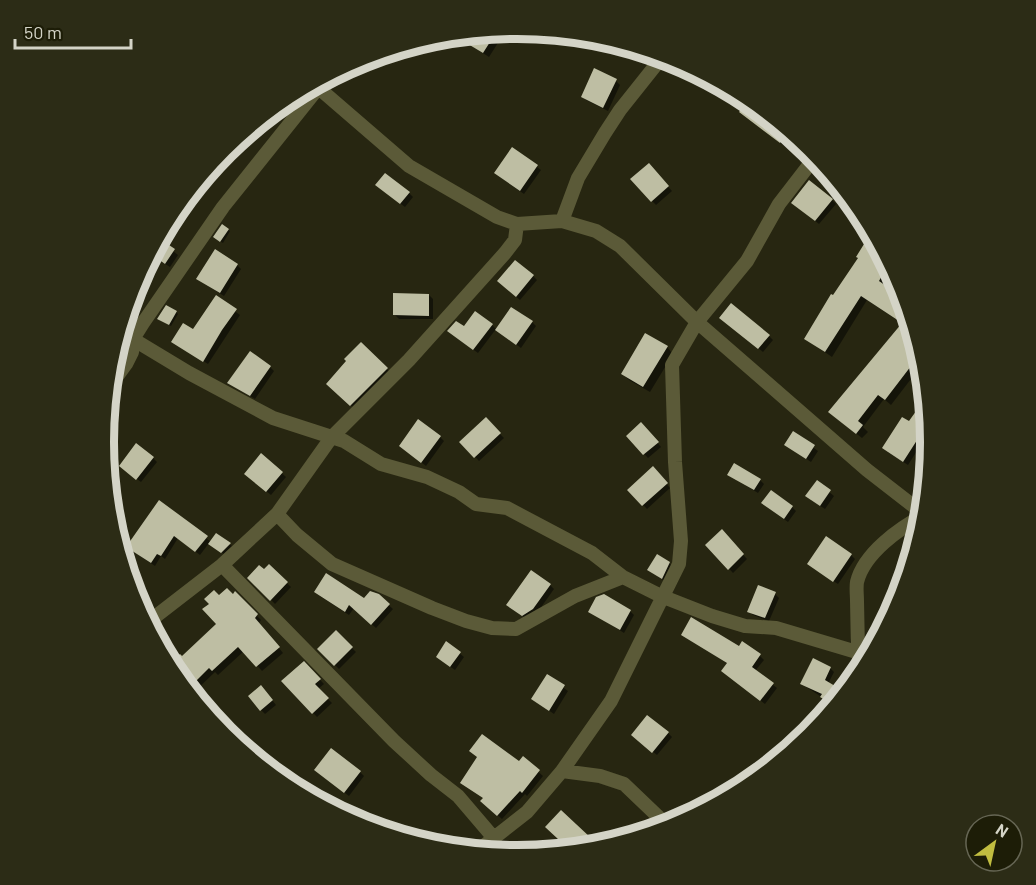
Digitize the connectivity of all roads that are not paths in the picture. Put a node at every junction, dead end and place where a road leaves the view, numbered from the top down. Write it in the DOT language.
graph roads {
  1 [pos="657,64"];
  2 [pos="321,90"];
  3 [pos="305,100"];
  4 [pos="810,164"];
  5 [pos="562,221"];
  6 [pos="518,224"];
  7 [pos="697,322"];
  8 [pos="130,330"];
  9 [pos="129,336"];
  10 [pos="128,338"];
  11 [pos="121,371"];
  12 [pos="331,438"];
  13 [pos="916,508"];
  14 [pos="277,514"];
  15 [pos="914,521"];
  16 [pos="222,565"];
  17 [pos="623,577"];
  18 [pos="661,596"];
  19 [pos="154,617"];
  20 [pos="860,653"];
  21 [pos="562,771"];
  22 [pos="661,820"];
  23 [pos="493,837"];
  24 [pos="485,844"];
  1 -- 5 [label="street"];
  2 -- 6 [label="street"];
  3 -- 8 [label="street"];
  4 -- 7 [label="street"];
  5 -- 6 [label="street"];
  5 -- 7 [label="street"];
  6 -- 12 [label="street"];
  7 -- 13 [label="street"];
  7 -- 18 [label="street"];
  9 -- 12 [label="street"];
  10 -- 11 [label="street"];
  12 -- 14 [label="street"];
  12 -- 17 [label="street"];
  14 -- 16 [label="street"];
  14 -- 17 [label="street"];
  15 -- 20 [label="street"];
  16 -- 19 [label="street"];
  16 -- 23 [label="street"];
  17 -- 18 [label="street"];
  18 -- 20 [label="street"];
  18 -- 21 [label="street"];
  21 -- 22 [label="street"];
  21 -- 23 [label="street"];
  23 -- 24 [label="street"];
}
